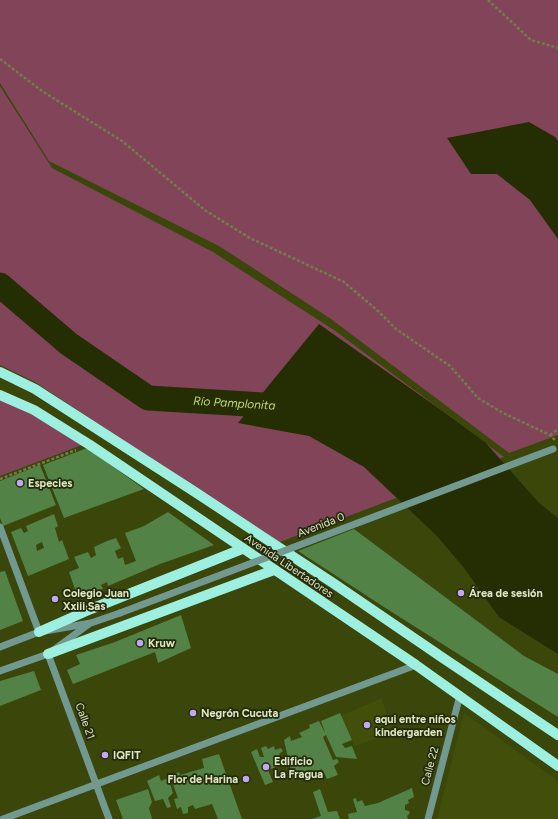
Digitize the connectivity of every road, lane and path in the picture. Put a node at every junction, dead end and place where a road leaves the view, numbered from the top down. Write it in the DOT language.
graph roads {
  1 [pos="488,0"];
  2 [pos="558,48"];
  3 [pos="0,59"];
  4 [pos="0,372"];
  5 [pos="0,395"];
  6 [pos="558,429"];
  7 [pos="550,435"];
  8 [pos="90,445"];
  9 [pos="556,446"];
  10 [pos="0,479"];
  11 [pos="0,527"];
  12 [pos="242,549"];
  13 [pos="274,570"];
  14 [pos="91,623"];
  15 [pos="40,632"];
  16 [pos="0,647"];
  17 [pos="48,654"];
  18 [pos="416,665"];
  19 [pos="0,671"];
  20 [pos="460,695"];
  21 [pos="558,735"];
  22 [pos="558,766"];
  23 [pos="96,784"];
  24 [pos="3,819"];
  25 [pos="109,819"];
  26 [pos="428,819"];
  1 -- 2 [label="path"];
  3 -- 7 [label="path"];
  4 -- 21 [label="main road, Avenida Libertadores"];
  5 -- 8 [label="main road, Avenida Libertadores"];
  6 -- 7 [label="path"];
  7 -- 9 [label="path"];
  8 -- 10 [label="path"];
  8 -- 12 [label="main road, Avenida Libertadores"];
  9 -- 14 [label="street, Avenida 0, bridge"];
  11 -- 15 [label="street"];
  12 -- 13 [label="main road, Avenida Libertadores"];
  12 -- 15 [label="main road"];
  13 -- 17 [label="main road"];
  13 -- 18 [label="main road, Avenida Libertadores"];
  14 -- 15 [label="street, Avenida 0"];
  14 -- 17 [label="street, Avenida 0"];
  15 -- 16 [label="street, Avenida 0"];
  17 -- 19 [label="street, Avenida 0"];
  17 -- 23 [label="street, Calle 21"];
  18 -- 20 [label="main road, Avenida Libertadores"];
  18 -- 23 [label="street"];
  20 -- 22 [label="main road, Avenida Libertadores"];
  20 -- 26 [label="street, Calle 22"];
  23 -- 24 [label="street"];
  23 -- 25 [label="street, Calle 21"];
}
